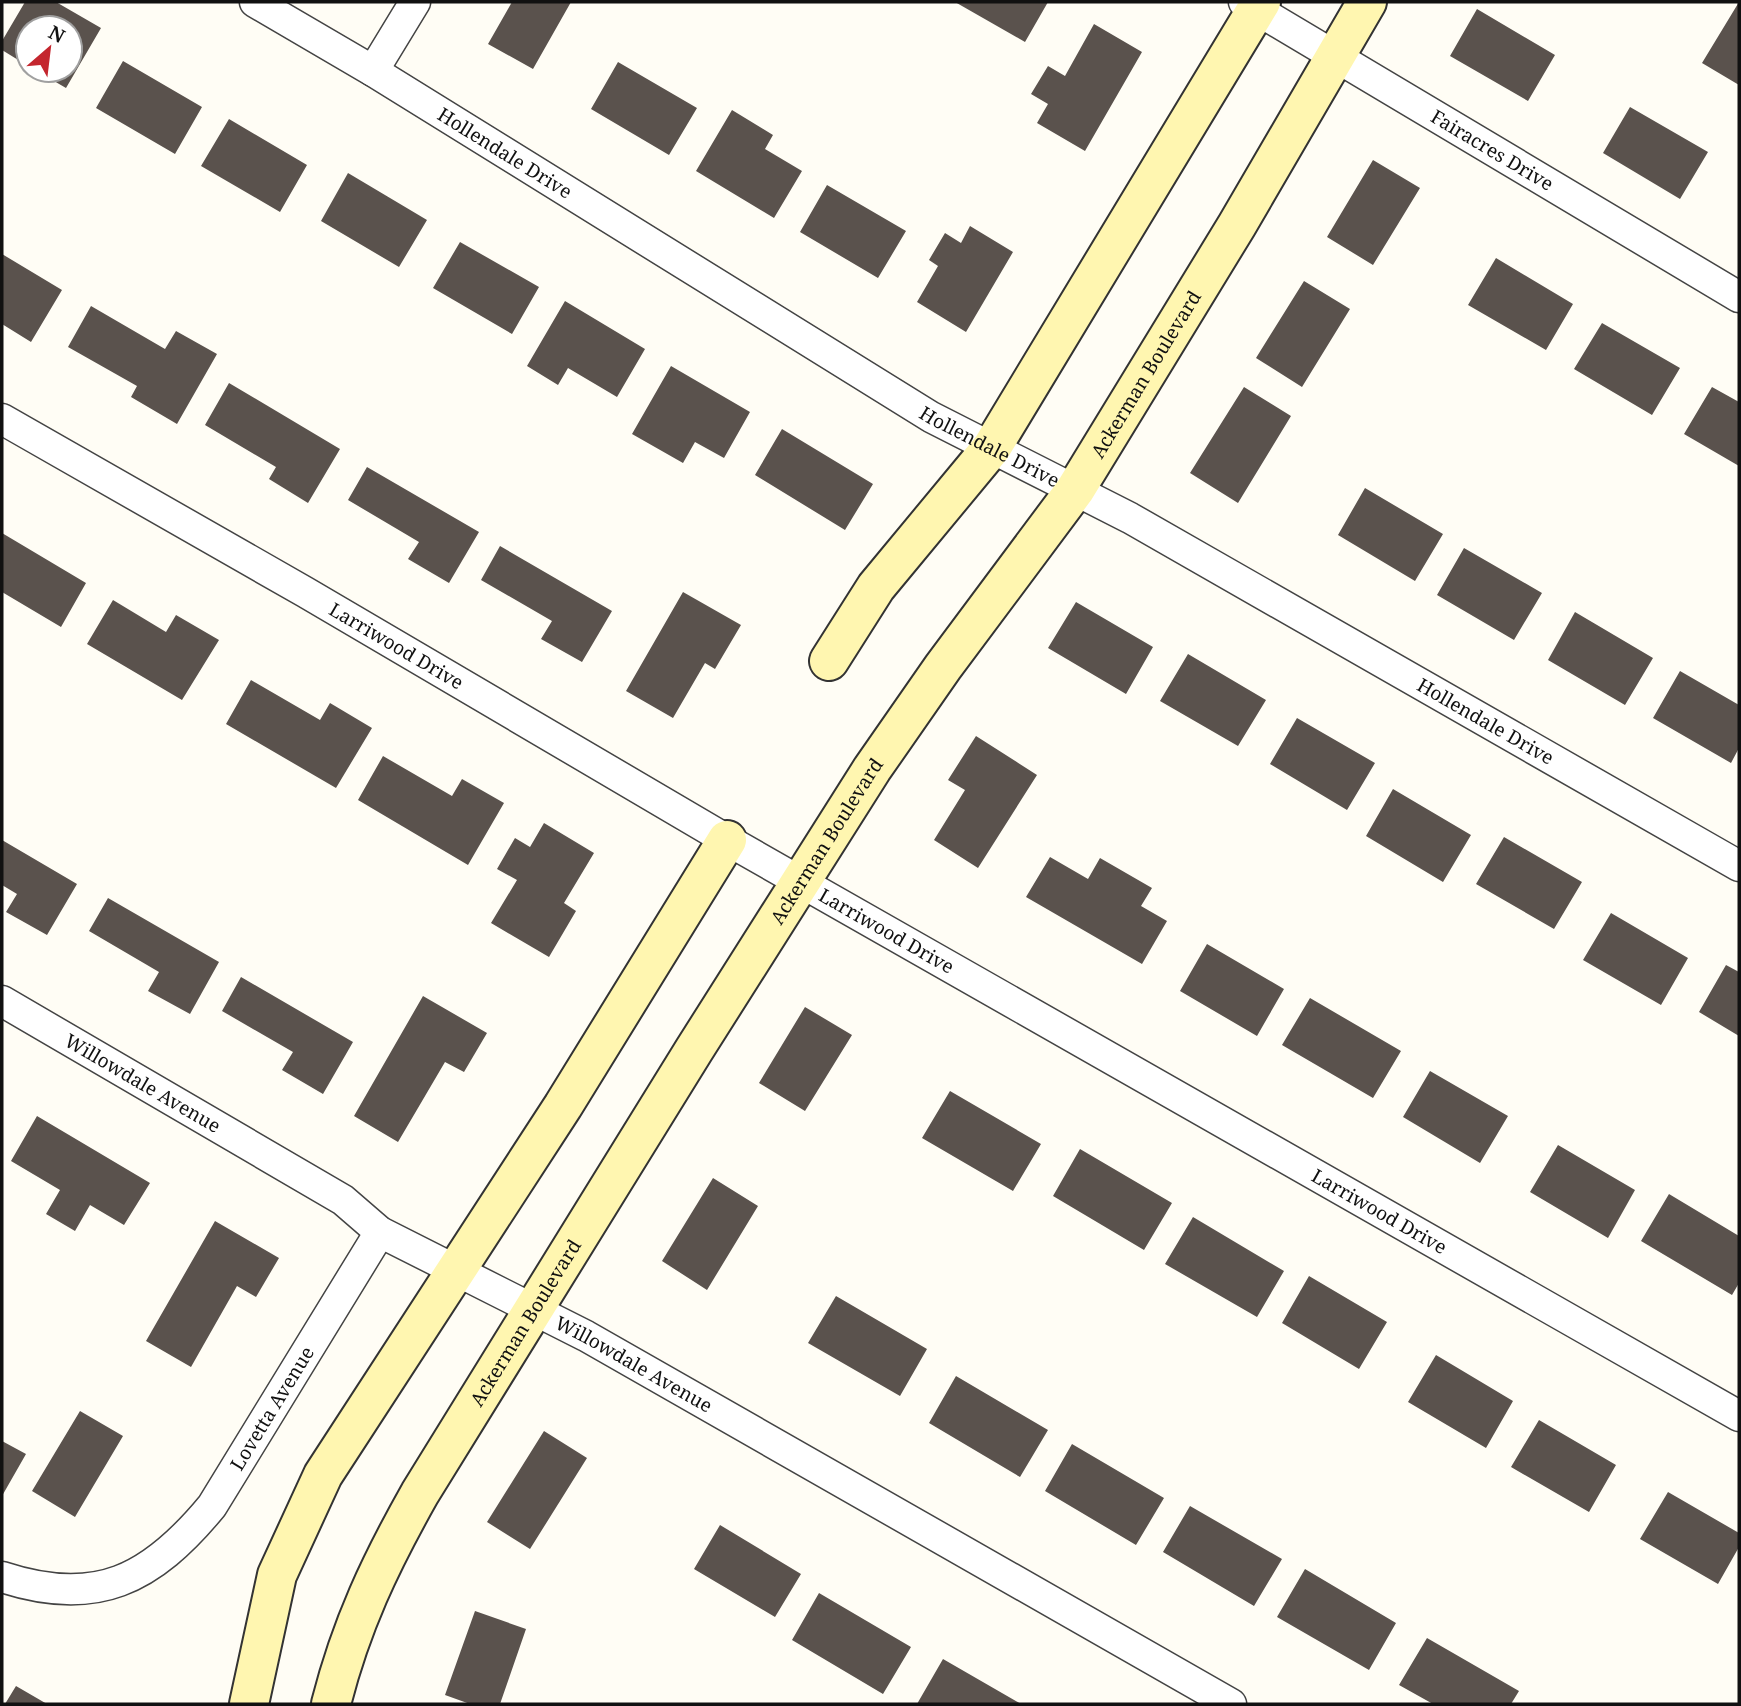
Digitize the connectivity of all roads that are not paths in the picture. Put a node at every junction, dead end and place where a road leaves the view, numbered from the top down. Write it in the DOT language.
graph roads {
  1 [pos="255,2"];
  2 [pos="415,2"];
  3 [pos="1367,2"];
  4 [pos="1254,4"];
  5 [pos="1335,54"];
  6 [pos="373,71"];
  7 [pos="1737,290"];
  8 [pos="2,419"];
  9 [pos="992,447"];
  10 [pos="1075,490"];
  11 [pos="829,661"];
  12 [pos="727,840"];
  13 [pos="1739,866"];
  14 [pos="800,881"];
  15 [pos="2,1001"];
  16 [pos="380,1232"];
  17 [pos="454,1270"];
  18 [pos="535,1308"];
  19 [pos="1739,1416"];
  20 [pos="2,1577"];
  21 [pos="249,1704"];
  22 [pos="331,1704"];
  23 [pos="1231,1704"];
  1 -- 6 [label="street, Hollendale Drive"];
  2 -- 6 [label="street"];
  3 -- 5 [label="street, Ackerman Boulevard"];
  4 -- 5 [label="street, Fairacres Drive"];
  4 -- 9 [label="street"];
  5 -- 7 [label="street, Fairacres Drive"];
  5 -- 10 [label="street, Ackerman Boulevard"];
  6 -- 9 [label="street, Hollendale Drive"];
  8 -- 12 [label="street, Larriwood Drive"];
  9 -- 10 [label="street, Hollendale Drive"];
  9 -- 11 [label="street"];
  10 -- 13 [label="street, Hollendale Drive"];
  10 -- 14 [label="street, Ackerman Boulevard"];
  12 -- 14 [label="street, Larriwood Drive"];
  12 -- 17 [label="street"];
  14 -- 18 [label="street, Ackerman Boulevard"];
  14 -- 19 [label="street, Larriwood Drive"];
  15 -- 16 [label="street, Willowdale Avenue"];
  16 -- 17 [label="street, Willowdale Avenue"];
  16 -- 20 [label="street, Lovetta Avenue"];
  17 -- 18 [label="street, Willowdale Avenue"];
  17 -- 21 [label="street"];
  18 -- 22 [label="street, Ackerman Boulevard"];
  18 -- 23 [label="street, Willowdale Avenue"];
}
